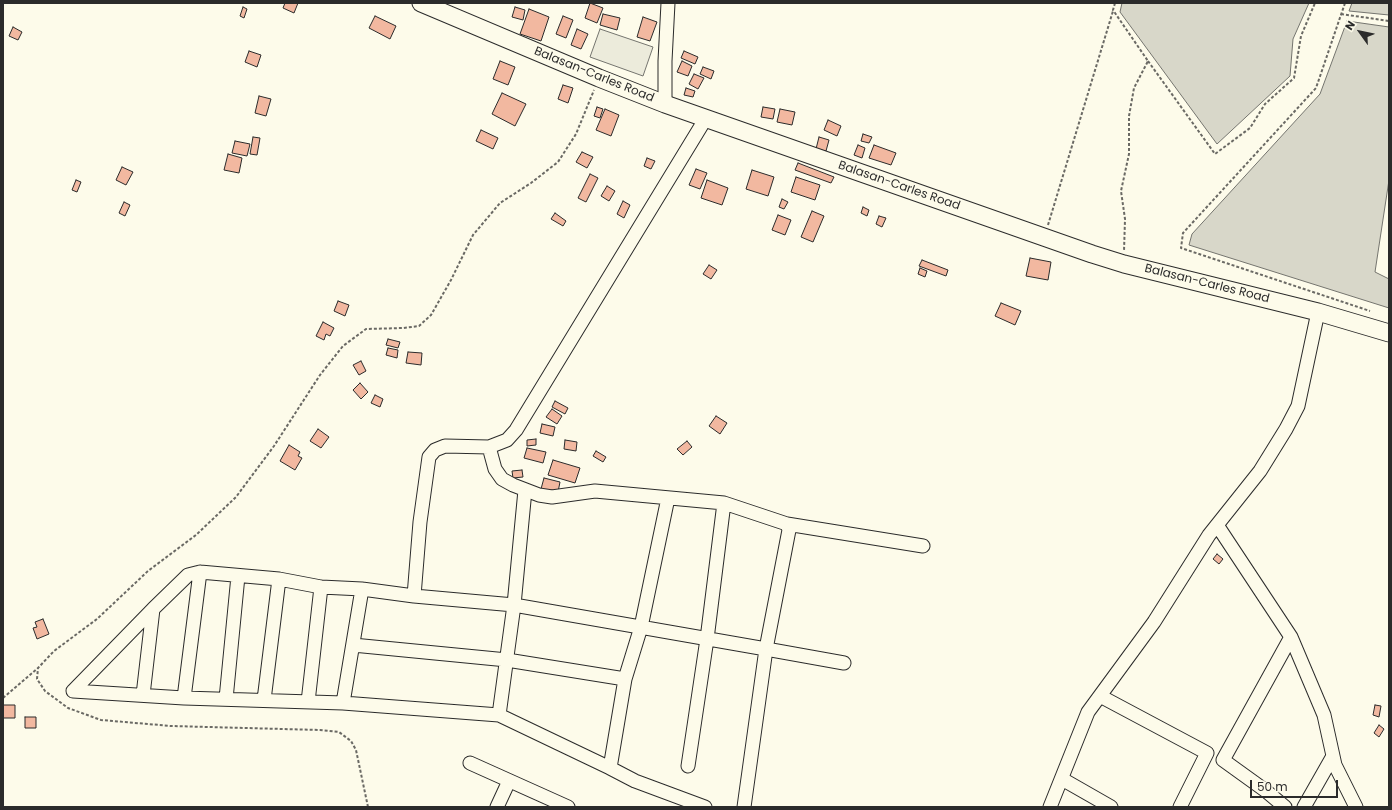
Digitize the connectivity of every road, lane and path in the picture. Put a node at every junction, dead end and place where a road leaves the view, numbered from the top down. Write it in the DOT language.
graph roads {
  1 [pos="421,3"];
  2 [pos="668,3"];
  3 [pos="1115,3"];
  4 [pos="1315,3"];
  5 [pos="1345,3"];
  6 [pos="1113,10"];
  7 [pos="1341,14"];
  8 [pos="1389,21"];
  9 [pos="1148,60"];
  10 [pos="599,78"];
  11 [pos="665,104"];
  12 [pos="706,118"];
  13 [pos="1044,237"];
  14 [pos="1124,264"];
  15 [pos="1318,312"];
  16 [pos="1374,313"];
  17 [pos="1389,333"];
  18 [pos="489,447"];
  19 [pos="525,490"];
  20 [pos="668,498"];
  21 [pos="724,503"];
  22 [pos="786,524"];
  23 [pos="1217,525"];
  24 [pos="923,546"];
  25 [pos="200,572"];
  26 [pos="238,576"];
  27 [pos="279,579"];
  28 [pos="321,587"];
  29 [pos="362,589"];
  30 [pos="414,596"];
  31 [pos="514,605"];
  32 [pos="153,609"];
  33 [pos="641,627"];
  34 [pos="1291,637"];
  35 [pos="707,639"];
  36 [pos="353,645"];
  37 [pos="766,649"];
  38 [pos="507,660"];
  39 [pos="844,663"];
  40 [pos="38,668"];
  41 [pos="625,679"];
  42 [pos="143,695"];
  43 [pos="1100,696"];
  44 [pos="3,698"];
  45 [pos="184,698"];
  46 [pos="226,698"];
  47 [pos="264,700"];
  48 [pos="308,702"];
  49 [pos="343,703"];
  50 [pos="499,715"];
  51 [pos="1207,752"];
  52 [pos="1333,756"];
  53 [pos="1223,760"];
  54 [pos="470,763"];
  55 [pos="688,766"];
  56 [pos="610,768"];
  57 [pos="1062,779"];
  58 [pos="509,781"];
  59 [pos="368,807"];
  60 [pos="497,807"];
  61 [pos="568,807"];
  62 [pos="705,807"];
  63 [pos="744,807"];
  64 [pos="1050,807"];
  65 [pos="1111,807"];
  66 [pos="1180,807"];
  67 [pos="1285,807"];
  68 [pos="1304,807"];
  69 [pos="1356,807"];
  1 -- 10 [label="main road, Balasan-Carles Road"];
  2 -- 11 [label="street"];
  3 -- 6 [label="path"];
  4 -- 9 [label="path"];
  5 -- 7 [label="path"];
  6 -- 9 [label="path"];
  6 -- 13 [label="path"];
  7 -- 8 [label="path"];
  7 -- 16 [label="path"];
  9 -- 14 [label="path"];
  10 -- 11 [label="main road, Balasan-Carles Road"];
  10 -- 40 [label="path"];
  11 -- 12 [label="main road, Balasan-Carles Road"];
  12 -- 13 [label="main road, Balasan-Carles Road"];
  12 -- 18 [label="street"];
  13 -- 14 [label="main road, Balasan-Carles Road"];
  14 -- 15 [label="main road, Balasan-Carles Road"];
  15 -- 17 [label="main road, Balasan-Carles Road"];
  15 -- 23 [label="street"];
  18 -- 19 [label="street"];
  18 -- 30 [label="street"];
  19 -- 20 [label="street"];
  19 -- 31 [label="street"];
  20 -- 21 [label="street"];
  20 -- 33 [label="street"];
  21 -- 22 [label="street"];
  21 -- 35 [label="street"];
  22 -- 24 [label="street"];
  22 -- 37 [label="street"];
  23 -- 34 [label="street"];
  23 -- 43 [label="street"];
  25 -- 26 [label="street"];
  25 -- 32 [label="street"];
  25 -- 45 [label="street"];
  26 -- 27 [label="street"];
  26 -- 46 [label="street"];
  27 -- 28 [label="street"];
  27 -- 47 [label="street"];
  28 -- 29 [label="street"];
  28 -- 48 [label="street"];
  29 -- 30 [label="street"];
  29 -- 36 [label="street"];
  30 -- 31 [label="street"];
  31 -- 33 [label="street"];
  31 -- 38 [label="street"];
  32 -- 42 [label="street"];
  32 -- 42 [label="street"];
  33 -- 35 [label="street"];
  33 -- 41 [label="street"];
  34 -- 52 [label="street"];
  34 -- 53 [label="street"];
  35 -- 37 [label="street"];
  35 -- 55 [label="street"];
  36 -- 38 [label="street"];
  36 -- 49 [label="street"];
  37 -- 39 [label="street"];
  37 -- 63 [label="street"];
  38 -- 41 [label="street"];
  38 -- 50 [label="street"];
  40 -- 44 [label="path"];
  40 -- 59 [label="path"];
  41 -- 56 [label="street"];
  42 -- 45 [label="street"];
  43 -- 51 [label="street"];
  43 -- 57 [label="street"];
  45 -- 46 [label="street"];
  46 -- 47 [label="street"];
  47 -- 48 [label="street"];
  48 -- 49 [label="street"];
  49 -- 50 [label="street"];
  50 -- 56 [label="street"];
  51 -- 53 [label="street"];
  51 -- 66 [label="street"];
  52 -- 68 [label="street"];
  52 -- 69 [label="street"];
  53 -- 67 [label="street"];
  54 -- 58 [label="street"];
  56 -- 62 [label="street"];
  57 -- 64 [label="street"];
  57 -- 65 [label="street"];
  58 -- 60 [label="street"];
  58 -- 61 [label="street"];
}
